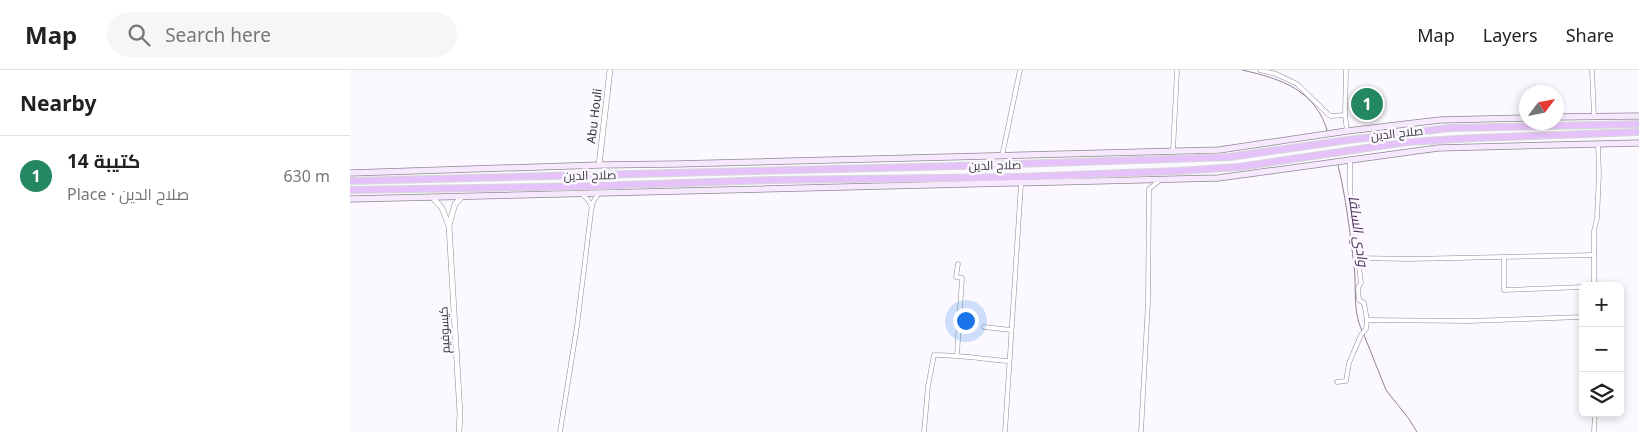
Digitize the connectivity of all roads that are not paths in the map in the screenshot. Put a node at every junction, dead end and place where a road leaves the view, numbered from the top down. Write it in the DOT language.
graph roads {
  1 [pos="610,70"];
  2 [pos="1020,70"];
  3 [pos="1177,70"];
  4 [pos="1260,70"];
  5 [pos="1346,70"];
  6 [pos="1592,70"];
  7 [pos="1345,115"];
  8 [pos="1638,115"];
  9 [pos="1594,116"];
  10 [pos="1564,117"];
  11 [pos="1519,118"];
  12 [pos="1625,124"];
  13 [pos="1639,124"];
  14 [pos="1346,132"];
  15 [pos="1408,132"];
  16 [pos="1639,132"];
  17 [pos="1407,142"];
  18 [pos="1639,143"];
  19 [pos="1598,145"];
  20 [pos="1173,151"];
  21 [pos="1002,156"];
  22 [pos="1350,159"];
  23 [pos="599,165"];
  24 [pos="849,169"];
  25 [pos="749,171"];
  26 [pos="350,173"];
  27 [pos="844,179"];
  28 [pos="1136,180"];
  29 [pos="1160,180"];
  30 [pos="350,181"];
  31 [pos="748,181"];
  32 [pos="1021,184"];
  33 [pos="1149,189"];
  34 [pos="350,190"];
  35 [pos="582,194"];
  36 [pos="598,194"];
  37 [pos="462,196"];
  38 [pos="432,197"];
  39 [pos="350,199"];
  40 [pos="592,207"];
  41 [pos="448,226"];
  42 [pos="1594,256"];
  43 [pos="1504,257"];
  44 [pos="1358,258"];
  45 [pos="958,264"];
  46 [pos="1594,282"];
  47 [pos="1579,287"];
  48 [pos="1579,317"];
  49 [pos="1367,320"];
  50 [pos="984,327"];
  51 [pos="1011,330"];
  52 [pos="957,355"];
  53 [pos="1008,361"];
  54 [pos="1338,382"];
  55 [pos="1595,417"];
  56 [pos="459,432"];
  57 [pos="560,432"];
  58 [pos="924,432"];
  59 [pos="1005,432"];
  60 [pos="1141,432"];
  61 [pos="1594,432"];
  1 -- 23 [label="street, Abu Houli"];
  2 -- 21 [label="street"];
  3 -- 20 [label="street"];
  4 -- 7 [label="street"];
  5 -- 7 [label="street"];
  6 -- 9 [label="street"];
  7 -- 14 [label="street"];
  8 -- 9 [label="main road"];
  8 -- 12 [label="street"];
  9 -- 10 [label="main road"];
  11 -- 14 [label="main road"];
  12 -- 13 [label="highway, صلاح الدين"];
  12 -- 15 [label="highway, صلاح الدين"];
  14 -- 20 [label="main road"];
  15 -- 17 [label="highway"];
  15 -- 24 [label="highway, صلاح الدين"];
  16 -- 17 [label="highway, صلاح الدين"];
  17 -- 27 [label="highway, صلاح الدين"];
  18 -- 19 [label="main road"];
  19 -- 22 [label="main road"];
  19 -- 42 [label="street"];
  20 -- 21 [label="main road"];
  21 -- 23 [label="main road"];
  22 -- 29 [label="main road"];
  22 -- 44 [label="street"];
  23 -- 26 [label="main road"];
  24 -- 25 [label="highway, صلاح الدين"];
  24 -- 27 [label="highway"];
  25 -- 30 [label="highway, صلاح الدين"];
  25 -- 31 [label="highway"];
  27 -- 31 [label="highway, صلاح الدين"];
  28 -- 29 [label="main road"];
  28 -- 32 [label="main road"];
  28 -- 33 [label="street"];
  29 -- 33 [label="street"];
  31 -- 34 [label="highway, صلاح الدين"];
  32 -- 36 [label="main road"];
  32 -- 51 [label="street"];
  33 -- 60 [label="street"];
  35 -- 36 [label="main road"];
  35 -- 37 [label="main road"];
  35 -- 40 [label="street"];
  36 -- 40 [label="street"];
  37 -- 38 [label="main road"];
  37 -- 41 [label="street, كيسوفيم"];
  38 -- 39 [label="main road"];
  38 -- 41 [label="street, كيسوفيم"];
  40 -- 57 [label="street"];
  41 -- 56 [label="street, كيسوفيم"];
  42 -- 43 [label="street"];
  42 -- 46 [label="street"];
  43 -- 44 [label="street"];
  43 -- 47 [label="street"];
  44 -- 49 [label="street"];
  45 -- 52 [label="street"];
  48 -- 49 [label="street"];
  49 -- 54 [label="street"];
  50 -- 51 [label="street"];
  51 -- 53 [label="street"];
  52 -- 53 [label="street"];
  52 -- 58 [label="street"];
  53 -- 59 [label="street"];
  55 -- 61 [label="street"];
}
